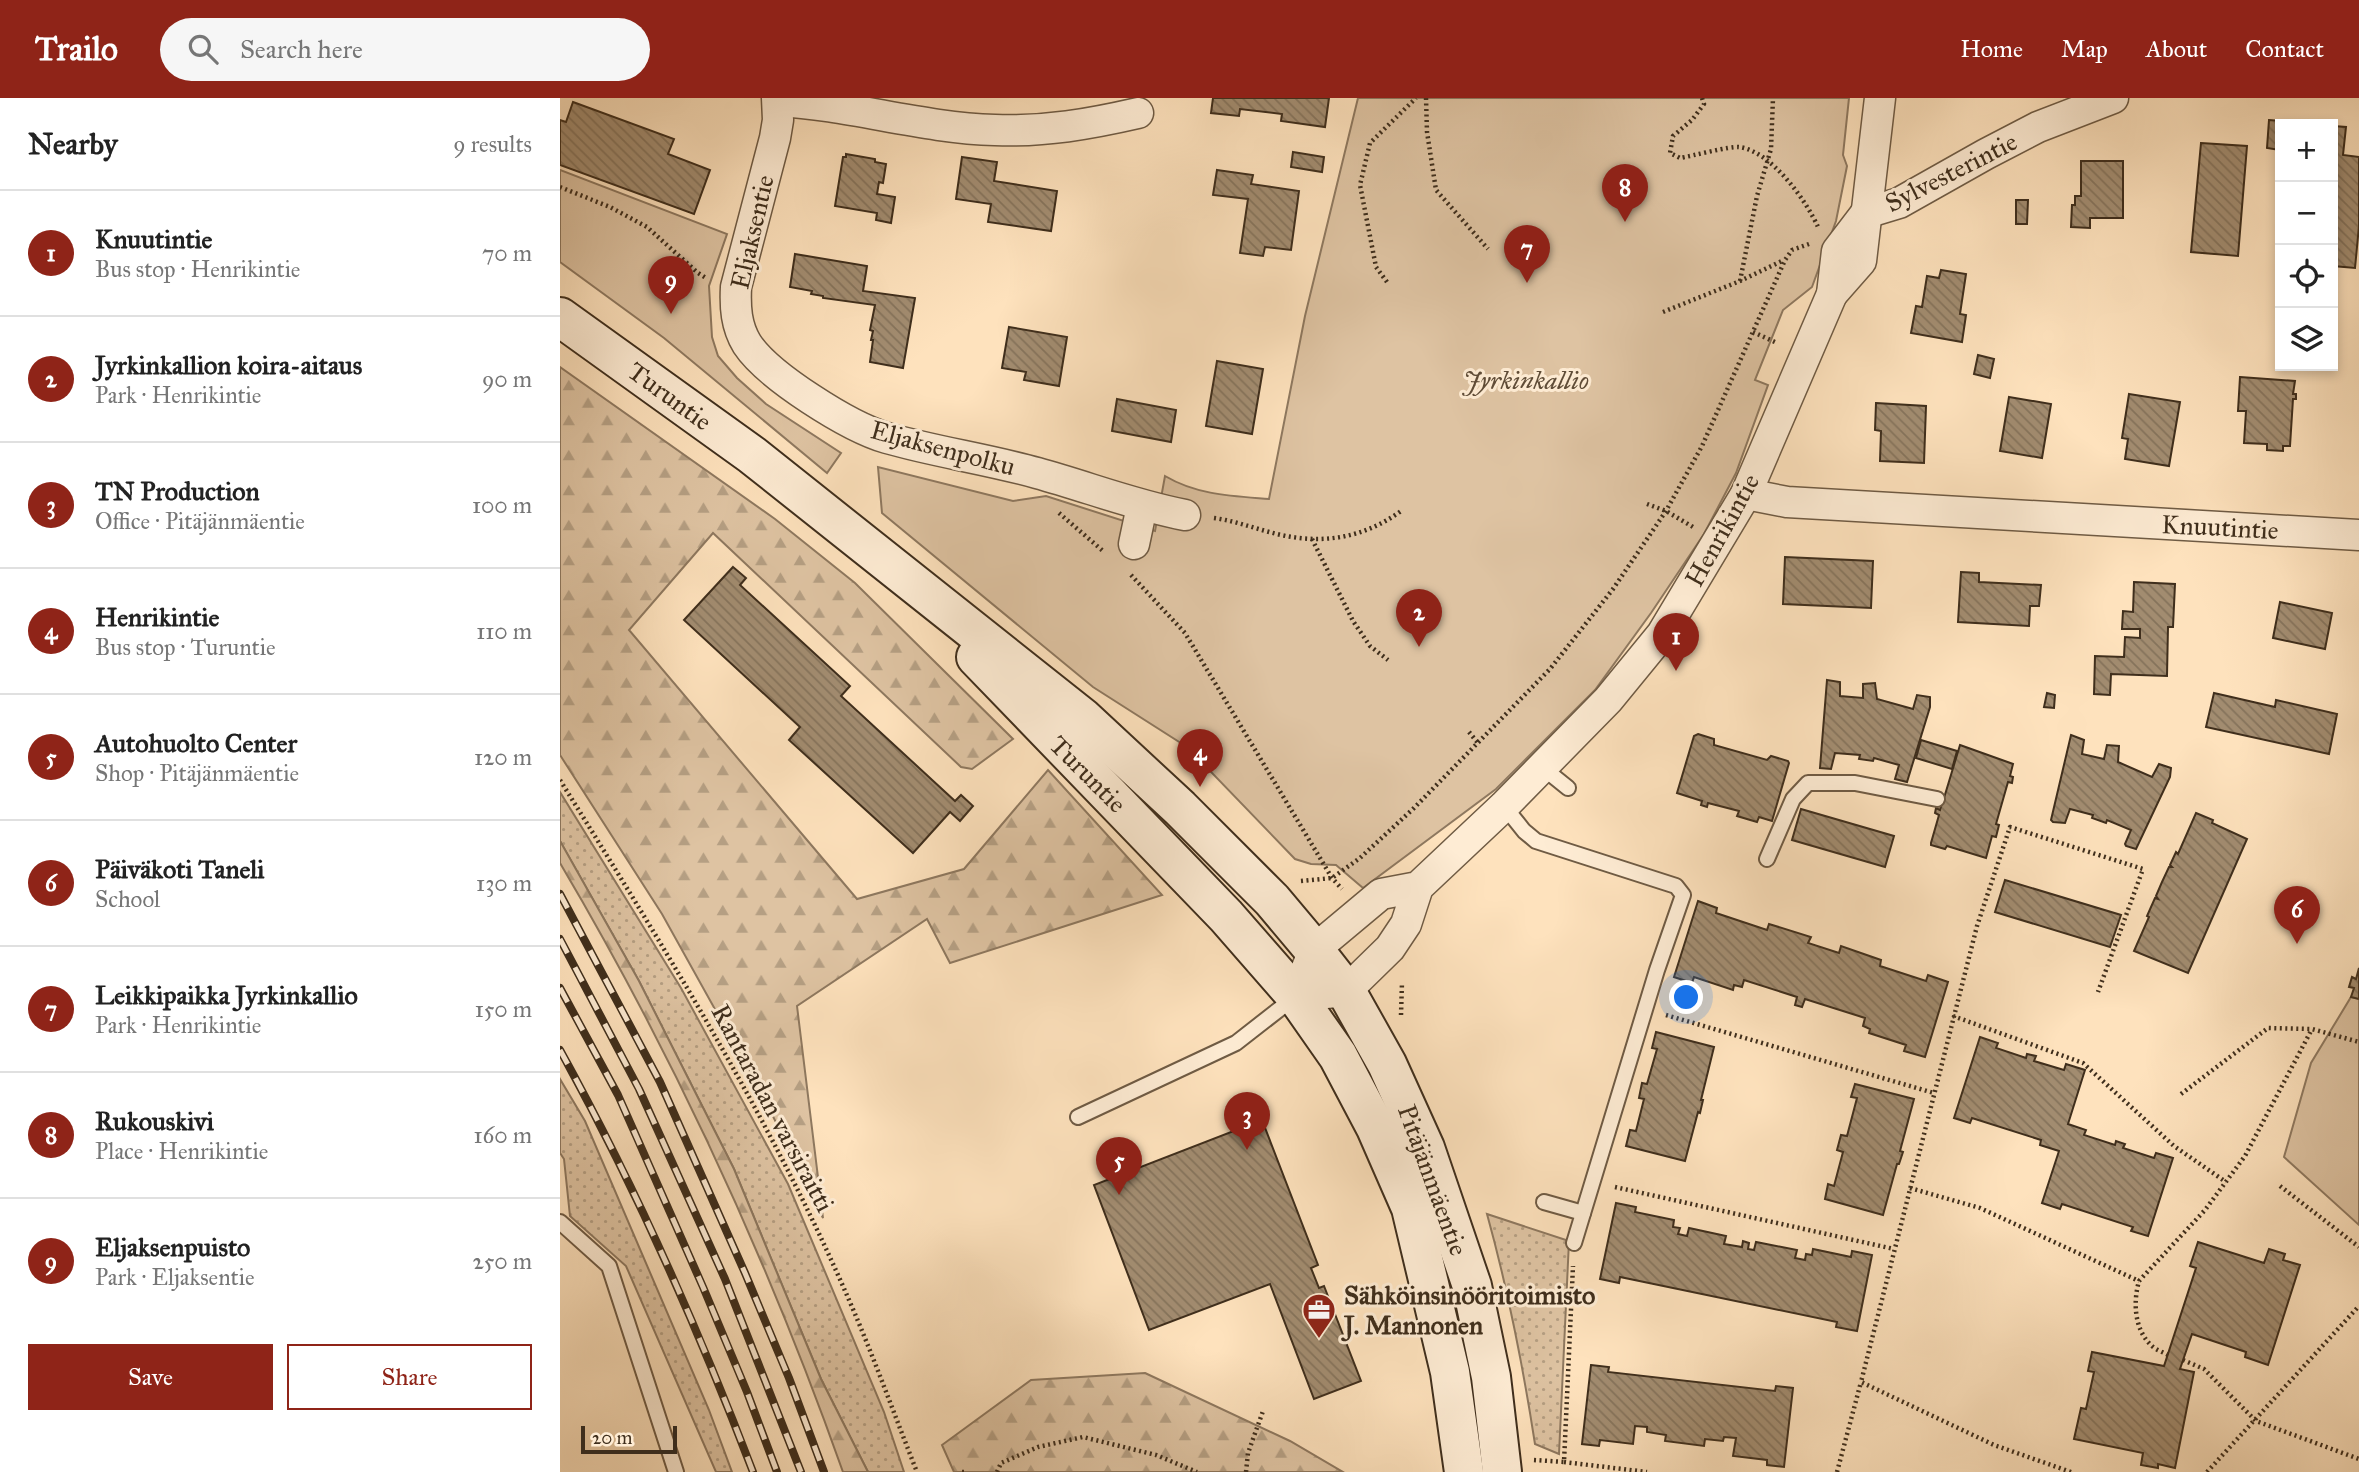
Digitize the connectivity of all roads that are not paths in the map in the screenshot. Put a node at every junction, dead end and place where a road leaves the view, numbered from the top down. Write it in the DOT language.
graph roads {
  1 [pos="1880,98"];
  2 [pos="2113,98"];
  3 [pos="777,100"];
  4 [pos="1138,113"];
  5 [pos="1866,213"];
  6 [pos="560,317"];
  7 [pos="760,360"];
  8 [pos="1746,494"];
  9 [pos="1142,506"];
  10 [pos="1185,515"];
  11 [pos="2359,535"];
  12 [pos="1121,550"];
  13 [pos="878,554"];
  14 [pos="1542,767"];
  15 [pos="1568,788"];
  16 [pos="1937,799"];
  17 [pos="1504,806"];
  18 [pos="1767,859"];
  19 [pos="1418,887"];
  20 [pos="1314,950"];
  21 [pos="1346,991"];
  22 [pos="1296,996"];
  23 [pos="1078,1117"];
  24 [pos="1544,1202"];
  25 [pos="1583,1213"];
  26 [pos="560,1222"];
  27 [pos="1574,1243"];
  28 [pos="1514,1466"];
  29 [pos="676,1472"];
  30 [pos="1464,1472"];
  1 -- 5 [label="street, Henrikintie"];
  2 -- 5 [label="street, Sylvesterintie"];
  3 -- 4 [label="street"];
  3 -- 7 [label="street, Eljaksentie"];
  5 -- 8 [label="street, Henrikintie"];
  6 -- 13 [label="main road, Turuntie"];
  7 -- 9 [label="street, Eljaksenpolku"];
  8 -- 11 [label="street, Knuutintie"];
  8 -- 14 [label="street, Henrikintie"];
  9 -- 10 [label="street, Eljaksenpolku"];
  9 -- 12 [label="street"];
  13 -- 20 [label="main road, Turuntie"];
  13 -- 22 [label="main road, Turuntie"];
  14 -- 15 [label="lane"];
  14 -- 17 [label="street, Henrikintie"];
  16 -- 18 [label="lane"];
  17 -- 19 [label="street, Henrikintie"];
  17 -- 25 [label="lane"];
  19 -- 20 [label="street"];
  19 -- 21 [label="street, Henrikintie"];
  20 -- 21 [label="main road, Pitäjänmäentie"];
  20 -- 22 [label="street"];
  21 -- 22 [label="street"];
  21 -- 28 [label="main road, Pitäjänmäentie"];
  22 -- 23 [label="lane"];
  22 -- 30 [label="main road, Pitäjänmäentie"];
  24 -- 25 [label="lane"];
  25 -- 27 [label="lane"];
  26 -- 29 [label="lane"];
}
